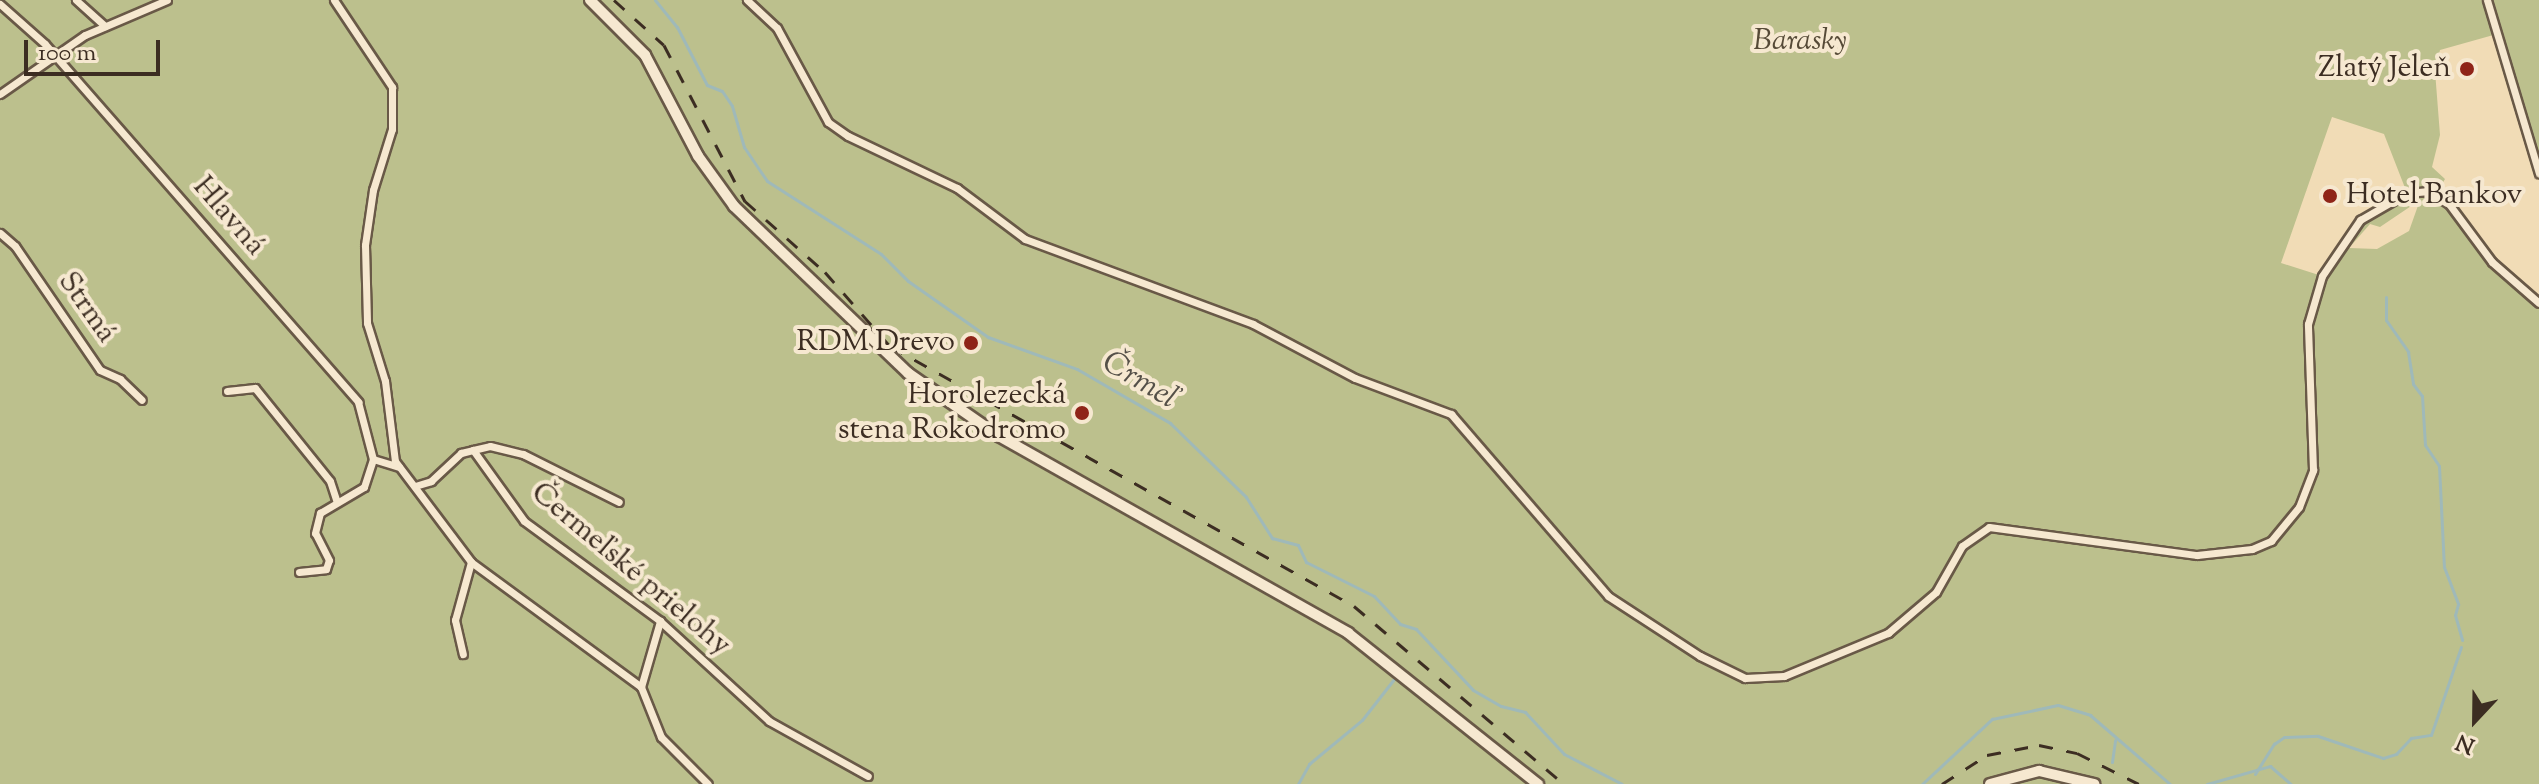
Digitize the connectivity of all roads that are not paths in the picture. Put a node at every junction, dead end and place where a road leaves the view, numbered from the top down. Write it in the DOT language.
graph roads {
  1 [pos="76,0"];
  2 [pos="334,0"];
  3 [pos="590,0"];
  4 [pos="747,0"];
  5 [pos="2487,0"];
  6 [pos="160,1"];
  7 [pos="0,4"];
  8 [pos="105,26"];
  9 [pos="53,53"];
  10 [pos="1,91"];
  11 [pos="2539,173"];
  12 [pos="0,233"];
  13 [pos="2539,303"];
  14 [pos="227,391"];
  15 [pos="142,400"];
  16 [pos="473,450"];
  17 [pos="373,459"];
  18 [pos="399,467"];
  19 [pos="415,486"];
  20 [pos="337,502"];
  21 [pos="619,502"];
  22 [pos="471,562"];
  23 [pos="299,572"];
  24 [pos="660,621"];
  25 [pos="463,654"];
  26 [pos="641,687"];
  27 [pos="868,776"];
  28 [pos="708,784"];
  29 [pos="1538,784"];
  30 [pos="1990,784"];
  31 [pos="2094,784"];
  1 -- 8 [label="street"];
  2 -- 18 [label="street"];
  3 -- 29 [label="main road"];
  4 -- 13 [label="street"];
  5 -- 11 [label="street"];
  6 -- 8 [label="street"];
  7 -- 9 [label="street, Hlavná"];
  8 -- 9 [label="street"];
  9 -- 10 [label="street"];
  9 -- 17 [label="street, Hlavná"];
  12 -- 15 [label="street, Strmá"];
  14 -- 20 [label="street"];
  16 -- 19 [label="street"];
  16 -- 21 [label="street"];
  16 -- 24 [label="street, Čermeľské prielohy"];
  17 -- 18 [label="street"];
  17 -- 20 [label="street"];
  18 -- 19 [label="street"];
  19 -- 22 [label="street"];
  20 -- 23 [label="street"];
  22 -- 25 [label="street"];
  22 -- 26 [label="street"];
  24 -- 26 [label="street"];
  24 -- 27 [label="street, Čermeľské prielohy"];
  26 -- 28 [label="street"];
  30 -- 31 [label="main road"];
}
